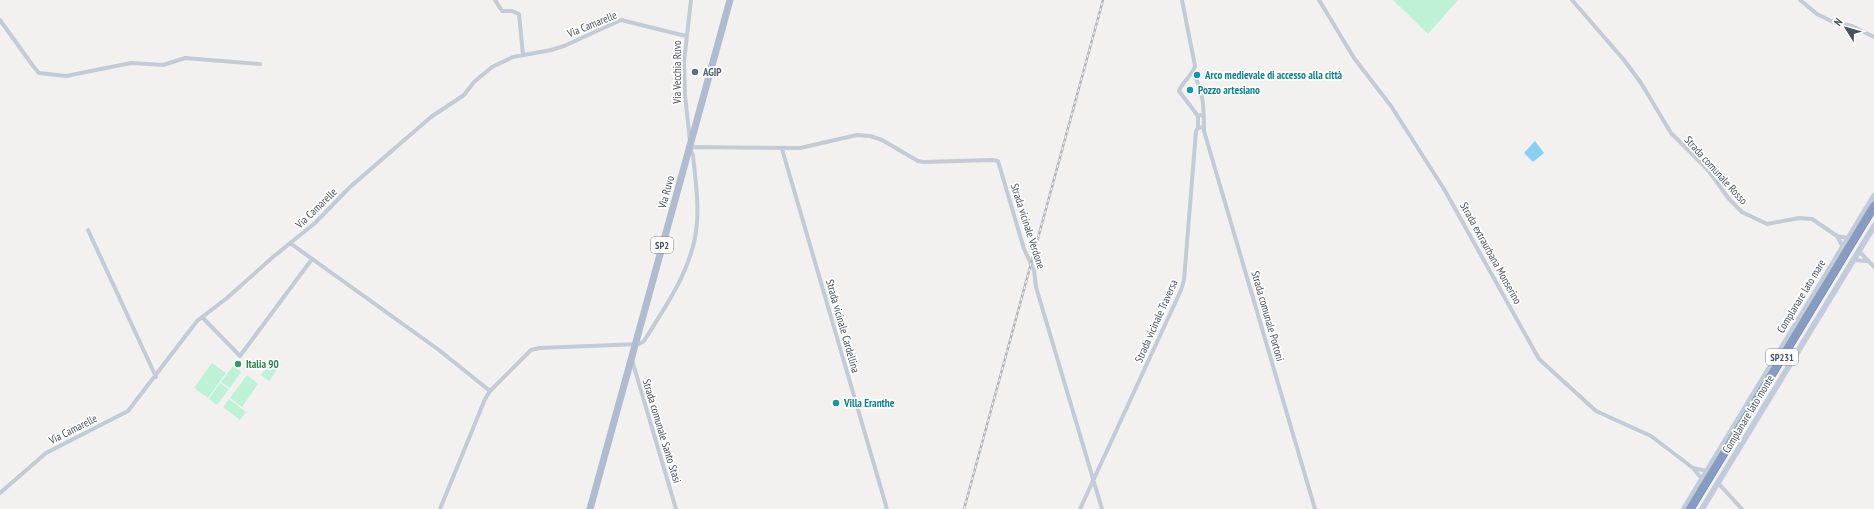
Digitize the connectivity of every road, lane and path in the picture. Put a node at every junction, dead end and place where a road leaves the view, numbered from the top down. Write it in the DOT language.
graph roads {
  1 [pos="495,0"];
  2 [pos="691,0"];
  3 [pos="730,0"];
  4 [pos="1182,0"];
  5 [pos="1319,0"];
  6 [pos="1572,0"];
  7 [pos="1800,0"];
  8 [pos="0,20"];
  9 [pos="686,36"];
  10 [pos="1874,37"];
  11 [pos="522,55"];
  12 [pos="260,64"];
  13 [pos="1193,73"];
  14 [pos="1204,115"];
  15 [pos="1198,116"];
  16 [pos="1204,127"];
  17 [pos="1198,128"];
  18 [pos="690,145"];
  19 [pos="782,149"];
  20 [pos="1874,196"];
  21 [pos="1874,206"];
  22 [pos="1874,216"];
  23 [pos="1874,226"];
  24 [pos="88,230"];
  25 [pos="1837,236"];
  26 [pos="1848,238"];
  27 [pos="290,243"];
  28 [pos="1843,247"];
  29 [pos="1859,251"];
  30 [pos="312,259"];
  31 [pos="1853,260"];
  32 [pos="1867,261"];
  33 [pos="1874,267"];
  34 [pos="202,317"];
  35 [pos="635,344"];
  36 [pos="631,358"];
  37 [pos="156,377"];
  38 [pos="490,391"];
  39 [pos="1693,468"];
  40 [pos="1707,471"];
  41 [pos="1702,479"];
  42 [pos="1093,480"];
  43 [pos="1716,486"];
  44 [pos="0,492"];
  45 [pos="440,509"];
  46 [pos="590,509"];
  47 [pos="676,509"];
  48 [pos="887,509"];
  49 [pos="1080,509"];
  50 [pos="1102,509"];
  51 [pos="1315,509"];
  52 [pos="1684,509"];
  53 [pos="1690,509"];
  54 [pos="1696,509"];
  55 [pos="1702,509"];
  56 [pos="1742,509"];
  1 -- 11 [label="street"];
  2 -- 9 [label="street, Via Vecchia Ruvo"];
  3 -- 18 [label="main road, Via Ruvo / SP2"];
  4 -- 13 [label="street"];
  5 -- 39 [label="street, Strada extraurbana Monserino"];
  6 -- 25 [label="street, Strada comunale Rosso"];
  7 -- 10 [label="street"];
  8 -- 12 [label="street"];
  9 -- 11 [label="street, Via Camarelle"];
  9 -- 18 [label="street, Via Vecchia Ruvo"];
  11 -- 27 [label="street, Via Camarelle"];
  13 -- 14 [label="street, Strada comunale Portoni"];
  13 -- 15 [label="street"];
  14 -- 15 [label="street"];
  14 -- 16 [label="street, Strada comunale Portoni"];
  15 -- 17 [label="street, Strada vicinale Traversa"];
  16 -- 17 [label="street"];
  16 -- 51 [label="street, Strada comunale Portoni"];
  17 -- 42 [label="street, Strada vicinale Traversa"];
  18 -- 19 [label="street, Strada vicinale Verdone"];
  18 -- 35 [label="main road, Via Ruvo / SP2"];
  18 -- 35 [label="street, Via Vecchia Ruvo"];
  19 -- 42 [label="street, Strada vicinale Verdone"];
  19 -- 48 [label="street, Strada vicinale Cardellina"];
  20 -- 26 [label="street, Complanare lato mare"];
  21 -- 53 [label="highway, SP231"];
  22 -- 54 [label="highway, SP231"];
  23 -- 29 [label="street, Complanare lato monte"];
  24 -- 37 [label="street"];
  25 -- 26 [label="street, Strada comunale Rosso"];
  25 -- 28 [label="street, Strada comunale Rosso"];
  26 -- 28 [label="street, Complanare lato mare"];
  27 -- 30 [label="street"];
  27 -- 34 [label="street, Via Camarelle"];
  28 -- 40 [label="street, Complanare lato mare"];
  29 -- 31 [label="street, Complanare lato monte"];
  29 -- 32 [label="street"];
  30 -- 34 [label="street"];
  30 -- 38 [label="street"];
  31 -- 32 [label="street"];
  31 -- 43 [label="street, Complanare lato monte"];
  32 -- 33 [label="street"];
  34 -- 37 [label="street, Via Camarelle"];
  35 -- 36 [label="main road, Via Ruvo / SP2"];
  35 -- 38 [label="street"];
  36 -- 46 [label="main road, Via Ruvo / SP2"];
  36 -- 47 [label="street, Strada comunale Santo Stasi"];
  37 -- 44 [label="street, Via Camarelle"];
  38 -- 45 [label="street"];
  39 -- 40 [label="street, Strada extraurbana Monserino"];
  39 -- 41 [label="street, Strada extraurbana Monserino"];
  40 -- 41 [label="street, Complanare lato mare"];
  41 -- 52 [label="street, Complanare lato mare"];
  42 -- 49 [label="street, Strada vicinale Traversa"];
  42 -- 50 [label="street, Strada vicinale Verdone"];
  43 -- 55 [label="street, Complanare lato monte"];
  43 -- 56 [label="street"];
}
